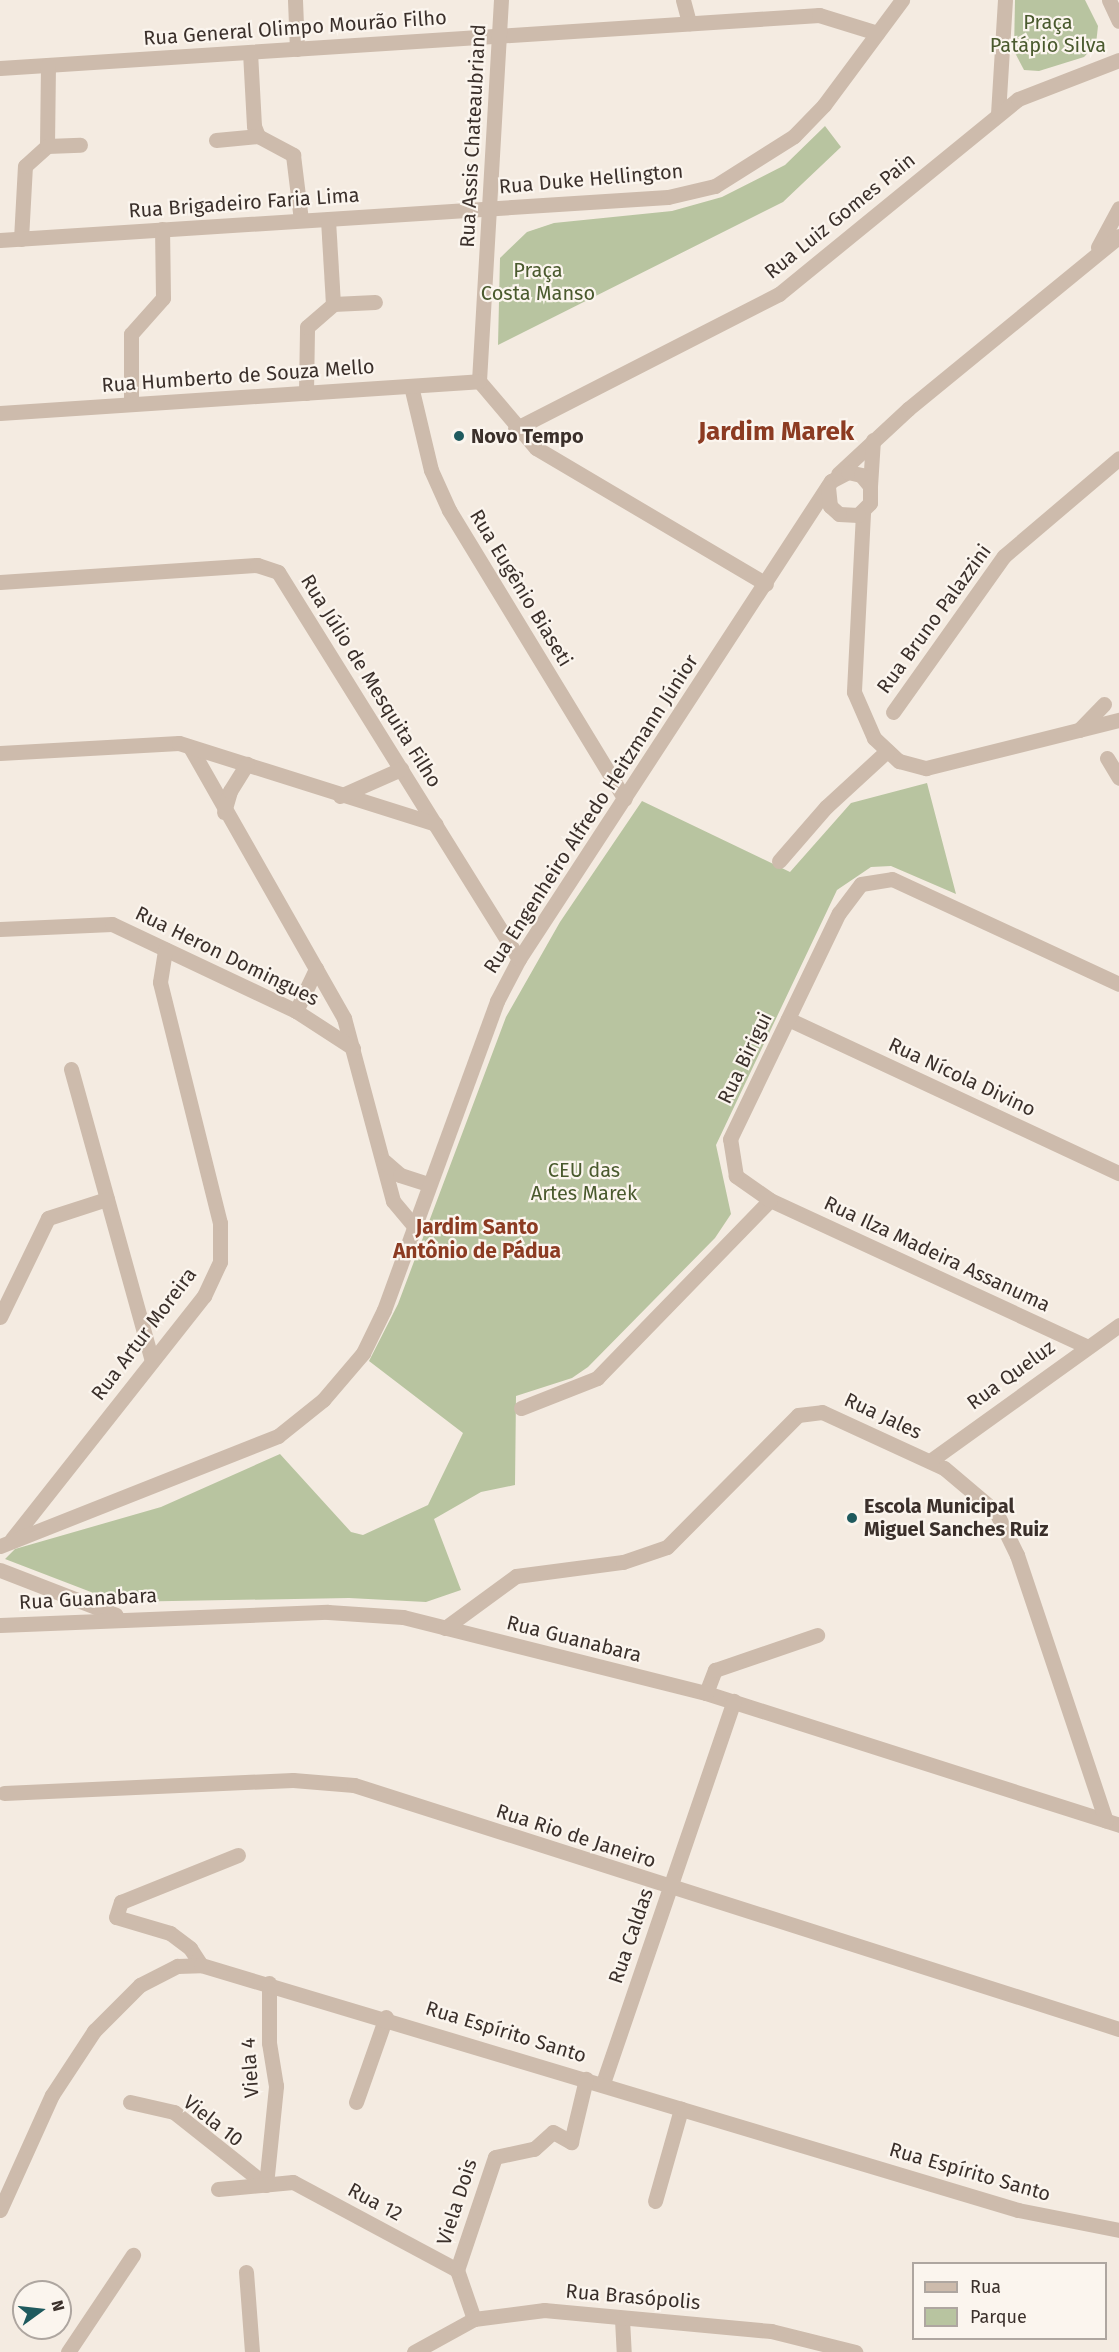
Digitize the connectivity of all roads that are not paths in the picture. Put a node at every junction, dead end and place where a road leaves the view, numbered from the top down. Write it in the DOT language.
graph roads {
  1 [pos="295,0"];
  2 [pos="501,0"];
  3 [pos="683,0"];
  4 [pos="902,0"];
  5 [pos="1005,0"];
  6 [pos="1109,0"];
  7 [pos="1119,21"];
  8 [pos="689,23"];
  9 [pos="878,33"];
  10 [pos="501,35"];
  11 [pos="297,49"];
  12 [pos="250,52"];
  13 [pos="1119,60"];
  14 [pos="48,65"];
  15 [pos="0,68"];
  16 [pos="998,114"];
  17 [pos="258,136"];
  18 [pos="216,140"];
  19 [pos="80,145"];
  20 [pos="47,146"];
  21 [pos="490,208"];
  22 [pos="1119,208"];
  23 [pos="328,219"];
  24 [pos="301,220"];
  25 [pos="162,229"];
  26 [pos="1119,236"];
  27 [pos="21,239"];
  28 [pos="0,240"];
  29 [pos="1093,255"];
  30 [pos="375,302"];
  31 [pos="333,304"];
  32 [pos="479,381"];
  33 [pos="411,386"];
  34 [pos="306,393"];
  35 [pos="131,405"];
  36 [pos="0,413"];
  37 [pos="515,429"];
  38 [pos="873,440"];
  39 [pos="1119,458"];
  40 [pos="832,481"];
  41 [pos="870,486"];
  42 [pos="834,511"];
  43 [pos="857,515"];
  44 [pos="801,526"];
  45 [pos="0,582"];
  46 [pos="766,584"];
  47 [pos="1104,704"];
  48 [pos="893,712"];
  49 [pos="1119,720"];
  50 [pos="1079,730"];
  51 [pos="190,747"];
  52 [pos="886,751"];
  53 [pos="0,753"];
  54 [pos="1107,758"];
  55 [pos="247,764"];
  56 [pos="401,769"];
  57 [pos="1119,778"];
  58 [pos="340,796"];
  59 [pos="625,799"];
  60 [pos="224,813"];
  61 [pos="436,825"];
  62 [pos="779,861"];
  63 [pos="0,929"];
  64 [pos="165,949"];
  65 [pos="519,959"];
  66 [pos="316,969"];
  67 [pos="1119,984"];
  68 [pos="296,1011"];
  69 [pos="788,1019"];
  70 [pos="355,1050"];
  71 [pos="70,1069"];
  72 [pos="384,1161"];
  73 [pos="1119,1173"];
  74 [pos="428,1184"];
  75 [pos="107,1199"];
  76 [pos="770,1200"];
  77 [pos="414,1226"];
  78 [pos="0,1317"];
  79 [pos="1119,1325"];
  80 [pos="1086,1346"];
  81 [pos="152,1361"];
  82 [pos="521,1408"];
  83 [pos="930,1461"];
  84 [pos="6,1543"];
  85 [pos="0,1570"];
  86 [pos="122,1617"];
  87 [pos="0,1625"];
  88 [pos="445,1628"];
  89 [pos="817,1635"];
  90 [pos="706,1693"];
  91 [pos="734,1701"];
  92 [pos="4,1793"];
  93 [pos="1113,1823"];
  94 [pos="238,1855"];
  95 [pos="669,1889"];
  96 [pos="201,1965"];
  97 [pos="269,1983"];
  98 [pos="386,2017"];
  99 [pos="1119,2029"];
  100 [pos="586,2079"];
  101 [pos="603,2083"];
  102 [pos="130,2102"];
  103 [pos="356,2102"];
  104 [pos="681,2109"];
  105 [pos="266,2185"];
  106 [pos="218,2189"];
  107 [pos="655,2201"];
  108 [pos="0,2210"];
  109 [pos="1119,2230"];
  110 [pos="133,2255"];
  111 [pos="457,2270"];
  112 [pos="246,2272"];
  113 [pos="474,2319"];
  114 [pos="622,2319"];
  115 [pos="421,2350"];
  116 [pos="68,2352"];
  117 [pos="252,2352"];
  118 [pos="624,2352"];
  119 [pos="855,2352"];
  1 -- 11 [label="street"];
  2 -- 10 [label="street, Rua Assis Chateaubriand"];
  3 -- 8 [label="street"];
  4 -- 9 [label="street, Rua Duke Hellington"];
  5 -- 16 [label="street"];
  6 -- 7 [label="street"];
  8 -- 9 [label="street, Rua General Olimpo Mourão Filho"];
  8 -- 10 [label="street, Rua General Olimpo Mourão Filho"];
  9 -- 21 [label="street, Rua Duke Hellington"];
  10 -- 11 [label="street, Rua General Olimpo Mourão Filho"];
  10 -- 21 [label="street, Rua Assis Chateaubriand"];
  11 -- 12 [label="street, Rua General Olimpo Mourão Filho"];
  12 -- 14 [label="street, Rua General Olimpo Mourão Filho"];
  12 -- 17 [label="street"];
  13 -- 16 [label="street, Rua Luiz Gomes Pain"];
  14 -- 15 [label="street, Rua General Olimpo Mourão Filho"];
  14 -- 20 [label="street"];
  16 -- 37 [label="street, Rua Luiz Gomes Pain"];
  17 -- 18 [label="street"];
  17 -- 24 [label="street"];
  19 -- 20 [label="street"];
  20 -- 27 [label="street"];
  21 -- 23 [label="street, Rua Brigadeiro Faria Lima"];
  21 -- 32 [label="street, Rua Assis Chateaubriand"];
  22 -- 29 [label="street, Rua Engenheiro Alfredo Heitzmann Júnior"];
  23 -- 24 [label="street, Rua Brigadeiro Faria Lima"];
  23 -- 31 [label="street"];
  24 -- 25 [label="street, Rua Brigadeiro Faria Lima"];
  25 -- 27 [label="street, Rua Brigadeiro Faria Lima"];
  25 -- 35 [label="street"];
  26 -- 29 [label="street, Rua Engenheiro Alfredo Heitzmann Júnior"];
  27 -- 28 [label="street, Rua Brigadeiro Faria Lima"];
  29 -- 38 [label="street, Rua Engenheiro Alfredo Heitzmann Júnior"];
  30 -- 31 [label="street"];
  31 -- 34 [label="street"];
  32 -- 33 [label="street, Rua Humberto de Souza Mello"];
  32 -- 37 [label="street"];
  33 -- 34 [label="street, Rua Humberto de Souza Mello"];
  33 -- 59 [label="street, Rua Eugênio Biaseti"];
  34 -- 35 [label="street, Rua Humberto de Souza Mello"];
  35 -- 36 [label="street, Rua Humberto de Souza Mello"];
  37 -- 46 [label="street"];
  38 -- 40 [label="street, Rua Engenheiro Alfredo Heitzmann Júnior"];
  38 -- 41 [label="street"];
  39 -- 48 [label="street, Rua Bruno Palazzini"];
  40 -- 41 [label="street"];
  40 -- 42 [label="street"];
  40 -- 44 [label="street, Rua Engenheiro Alfredo Heitzmann Júnior"];
  41 -- 43 [label="street"];
  42 -- 43 [label="street"];
  42 -- 44 [label="street, Rua Engenheiro Alfredo Heitzmann Júnior"];
  43 -- 52 [label="street"];
  44 -- 46 [label="street, Rua Engenheiro Alfredo Heitzmann Júnior"];
  45 -- 56 [label="street, Rua Júlio de Mesquita Filho"];
  46 -- 59 [label="street, Rua Engenheiro Alfredo Heitzmann Júnior"];
  47 -- 50 [label="street"];
  49 -- 50 [label="street"];
  50 -- 52 [label="street"];
  51 -- 53 [label="street"];
  51 -- 55 [label="street"];
  51 -- 60 [label="street"];
  52 -- 62 [label="street"];
  54 -- 57 [label="street"];
  55 -- 58 [label="street"];
  55 -- 60 [label="street"];
  56 -- 58 [label="street"];
  56 -- 61 [label="street, Rua Júlio de Mesquita Filho"];
  58 -- 61 [label="street"];
  59 -- 65 [label="street, Rua Engenheiro Alfredo Heitzmann Júnior"];
  60 -- 66 [label="street"];
  61 -- 65 [label="street, Rua Júlio de Mesquita Filho"];
  63 -- 64 [label="street, Rua Heron Domingues"];
  64 -- 68 [label="street, Rua Heron Domingues"];
  64 -- 81 [label="street, Rua Artur Moreira"];
  65 -- 74 [label="street, Rua Engenheiro Alfredo Heitzmann Júnior"];
  66 -- 68 [label="street"];
  66 -- 70 [label="street"];
  67 -- 69 [label="street, Rua Birigui"];
  68 -- 70 [label="street, Rua Heron Domingues"];
  69 -- 73 [label="street, Rua Nícola Divino"];
  69 -- 76 [label="street, Rua Birigui"];
  70 -- 72 [label="street"];
  71 -- 75 [label="street"];
  72 -- 74 [label="street"];
  72 -- 77 [label="street"];
  74 -- 77 [label="street, Rua Engenheiro Alfredo Heitzmann Júnior"];
  75 -- 78 [label="street"];
  75 -- 81 [label="street"];
  76 -- 80 [label="street, Rua Ilza Madeira Assanuma"];
  76 -- 82 [label="street"];
  77 -- 84 [label="street, Rua Engenheiro Alfredo Heitzmann Júnior"];
  79 -- 80 [label="street, Rua Queluz"];
  80 -- 83 [label="street, Rua Queluz"];
  81 -- 84 [label="street, Rua Artur Moreira"];
  83 -- 88 [label="street, Rua Jales"];
  83 -- 93 [label="street, Rua Jales"];
  85 -- 86 [label="street"];
  86 -- 87 [label="street, Rua Guanabara"];
  86 -- 88 [label="street, Rua Guanabara"];
  88 -- 90 [label="street, Rua Guanabara"];
  89 -- 90 [label="street"];
  90 -- 91 [label="street, Rua Guanabara"];
  91 -- 93 [label="street, Rua Guanabara"];
  91 -- 95 [label="street, Rua Caldas"];
  92 -- 95 [label="street, Rua Rio de Janeiro"];
  94 -- 96 [label="street"];
  95 -- 99 [label="street, Rua Rio de Janeiro"];
  95 -- 101 [label="street, Rua Caldas"];
  96 -- 97 [label="street, Rua Espírito Santo"];
  96 -- 108 [label="street, Rua Espírito Santo"];
  97 -- 98 [label="street, Rua Espírito Santo"];
  97 -- 105 [label="street, Viela 4"];
  98 -- 100 [label="street, Rua Espírito Santo"];
  98 -- 103 [label="street"];
  100 -- 101 [label="street, Rua Espírito Santo"];
  100 -- 111 [label="street, Viela Dois"];
  101 -- 104 [label="street, Rua Espírito Santo"];
  102 -- 105 [label="street, Viela 10"];
  104 -- 107 [label="street"];
  104 -- 109 [label="street, Rua Espírito Santo"];
  105 -- 106 [label="street, Rua 12"];
  105 -- 111 [label="street, Rua 12"];
  110 -- 116 [label="street"];
  111 -- 113 [label="street"];
  112 -- 117 [label="street"];
  113 -- 114 [label="street, Rua Brasópolis"];
  113 -- 115 [label="street, Rua Brasópolis"];
  114 -- 118 [label="street"];
  114 -- 119 [label="street, Rua Brasópolis"];
}
